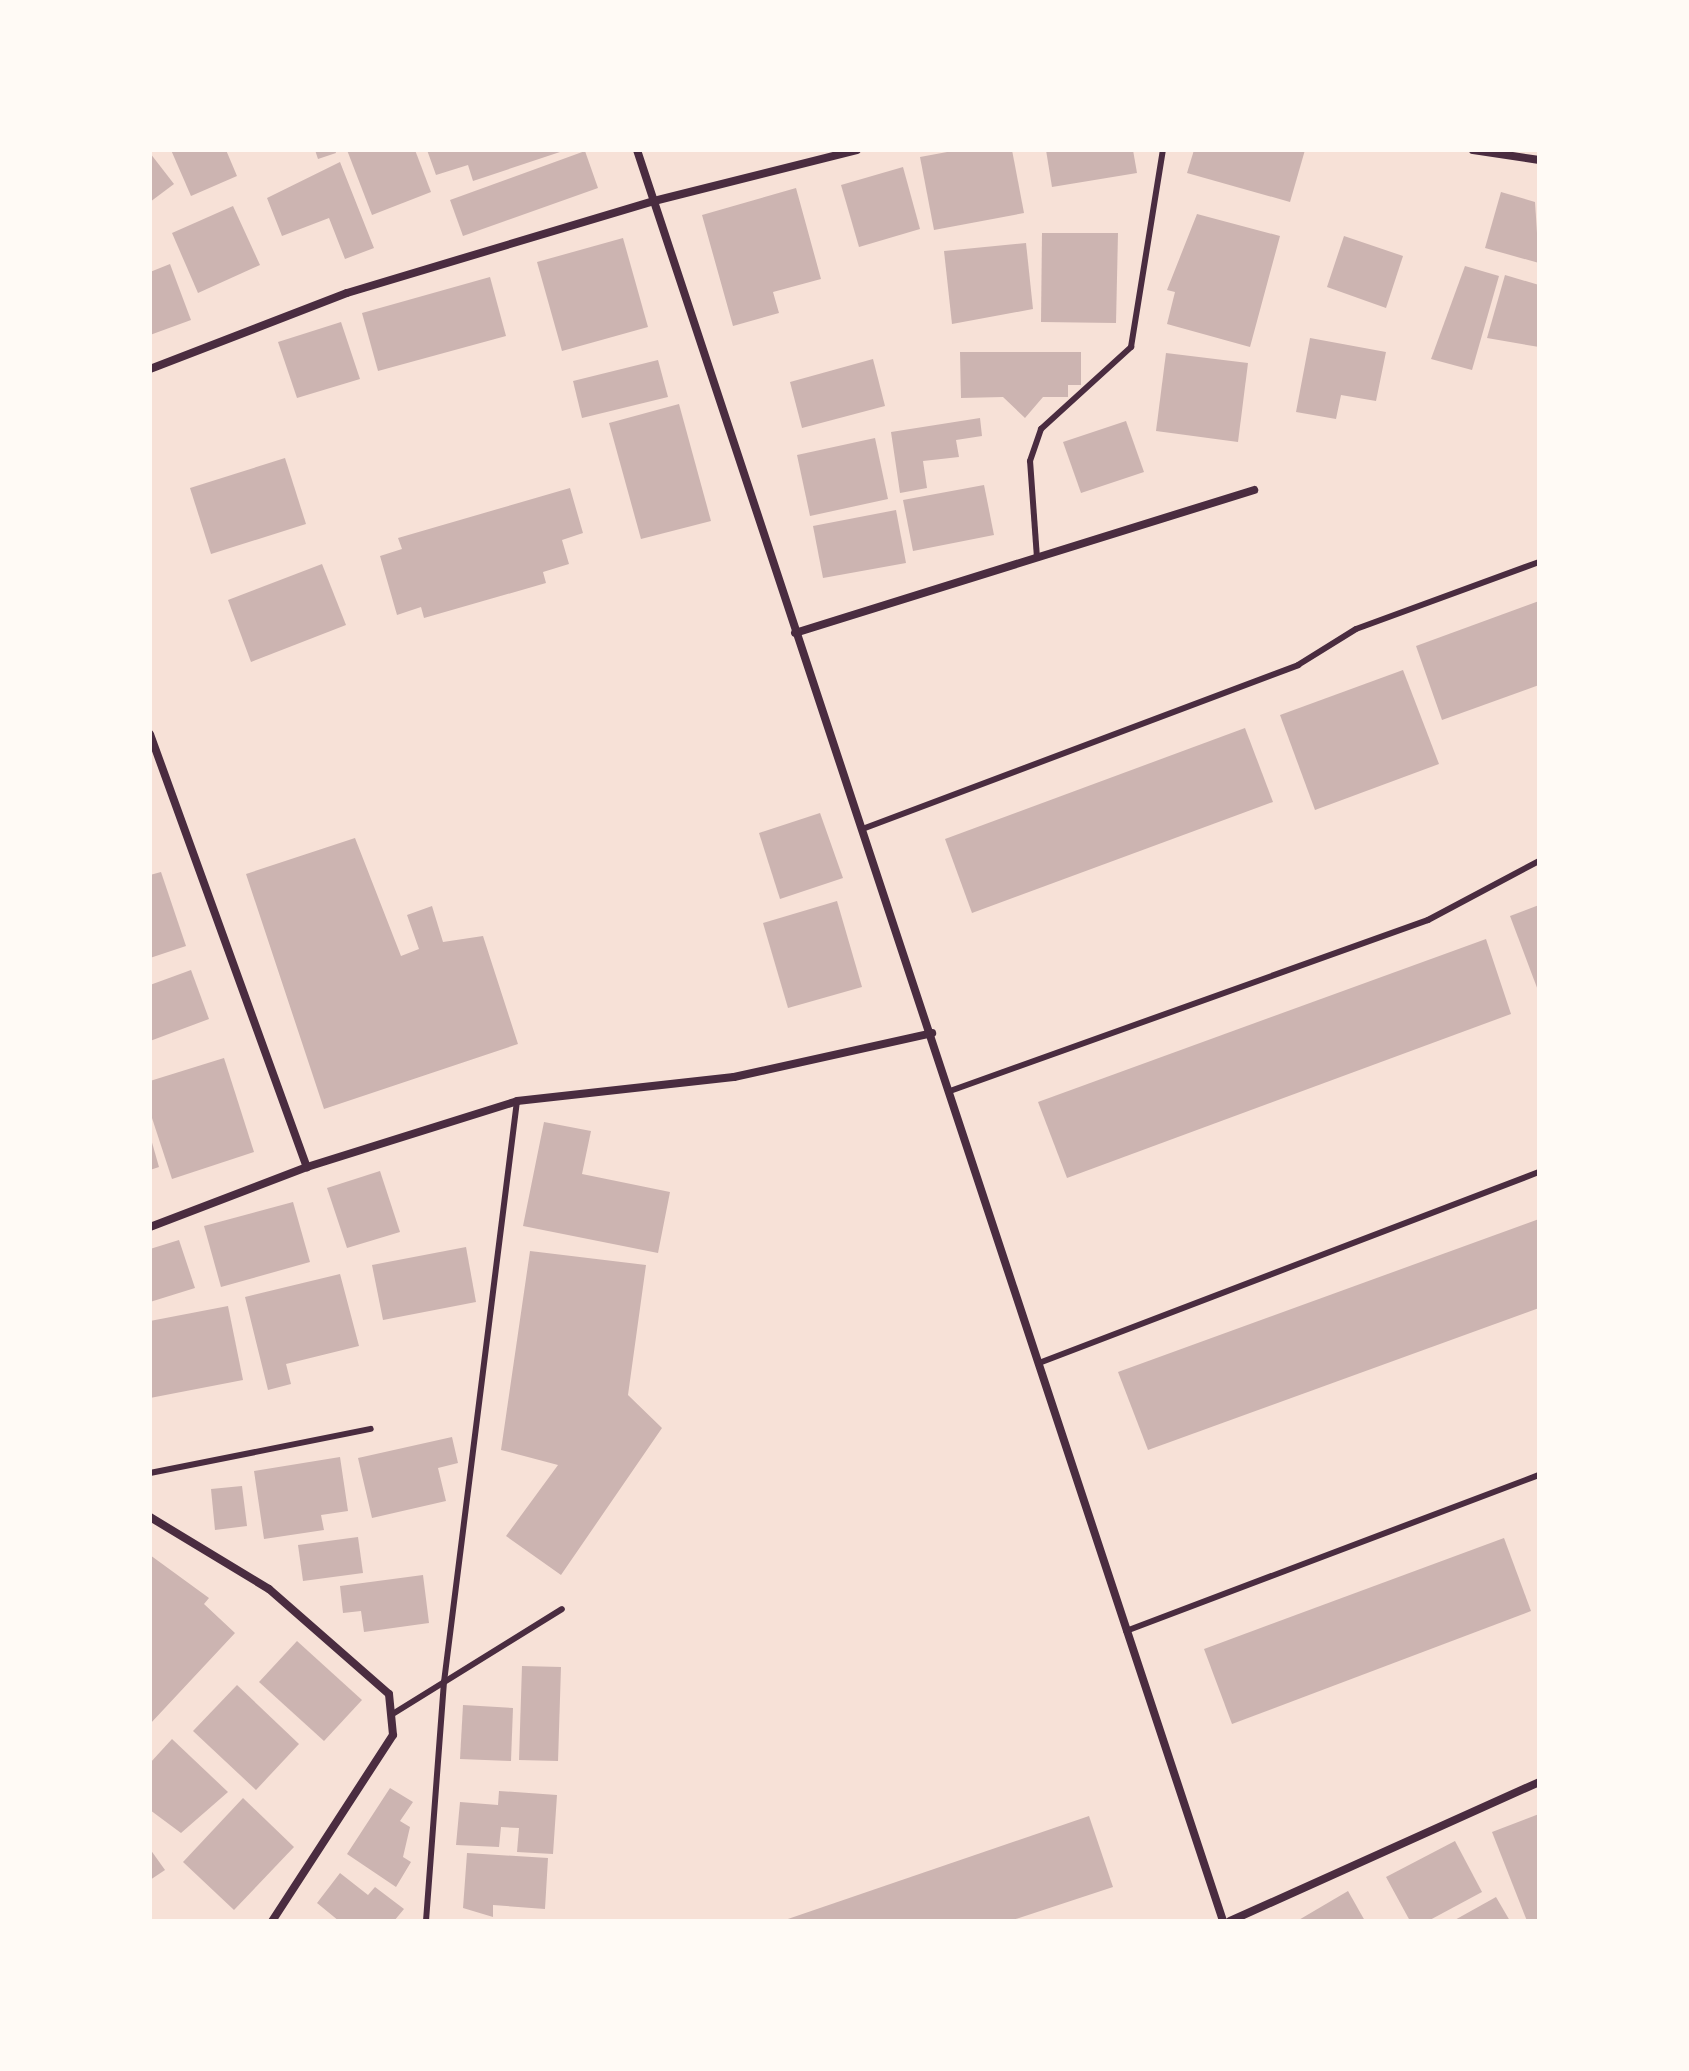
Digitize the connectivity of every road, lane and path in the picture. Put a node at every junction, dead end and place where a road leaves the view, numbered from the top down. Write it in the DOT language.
graph roads {
  1 [pos="637,150"];
  2 [pos="857,150"];
  3 [pos="1163,150"];
  4 [pos="1473,150"];
  5 [pos="1539,160"];
  6 [pos="654,201"];
  7 [pos="150,369"];
  8 [pos="1254,490"];
  9 [pos="1037,558"];
  10 [pos="1539,562"];
  11 [pos="795,633"];
  12 [pos="150,734"];
  13 [pos="865,828"];
  14 [pos="1539,861"];
  15 [pos="932,1033"];
  16 [pos="950,1091"];
  17 [pos="517,1101"];
  18 [pos="307,1167"];
  19 [pos="1539,1172"];
  20 [pos="150,1227"];
  21 [pos="1039,1363"];
  22 [pos="371,1429"];
  23 [pos="150,1473"];
  24 [pos="1539,1475"];
  25 [pos="150,1517"];
  26 [pos="562,1609"];
  27 [pos="1126,1631"];
  28 [pos="444,1682"];
  29 [pos="391,1715"];
  30 [pos="1539,1782"];
  31 [pos="272,1921"];
  32 [pos="426,1921"];
  33 [pos="1223,1921"];
  34 [pos="1230,1921"];
  1 -- 6 [label="street"];
  2 -- 6 [label="street"];
  3 -- 9 [label="lane"];
  4 -- 5 [label="street"];
  6 -- 7 [label="street"];
  6 -- 11 [label="street"];
  8 -- 9 [label="street"];
  9 -- 11 [label="street"];
  10 -- 13 [label="lane"];
  11 -- 13 [label="street"];
  12 -- 18 [label="street"];
  13 -- 15 [label="street"];
  14 -- 16 [label="lane"];
  15 -- 16 [label="street"];
  15 -- 17 [label="street"];
  16 -- 21 [label="street"];
  17 -- 18 [label="street"];
  17 -- 28 [label="lane"];
  18 -- 20 [label="street"];
  19 -- 21 [label="lane"];
  21 -- 27 [label="street"];
  22 -- 23 [label="lane"];
  24 -- 27 [label="lane"];
  25 -- 29 [label="street"];
  26 -- 28 [label="lane"];
  27 -- 33 [label="street"];
  28 -- 29 [label="lane"];
  28 -- 32 [label="lane"];
  29 -- 31 [label="street"];
  30 -- 34 [label="street"];
}
